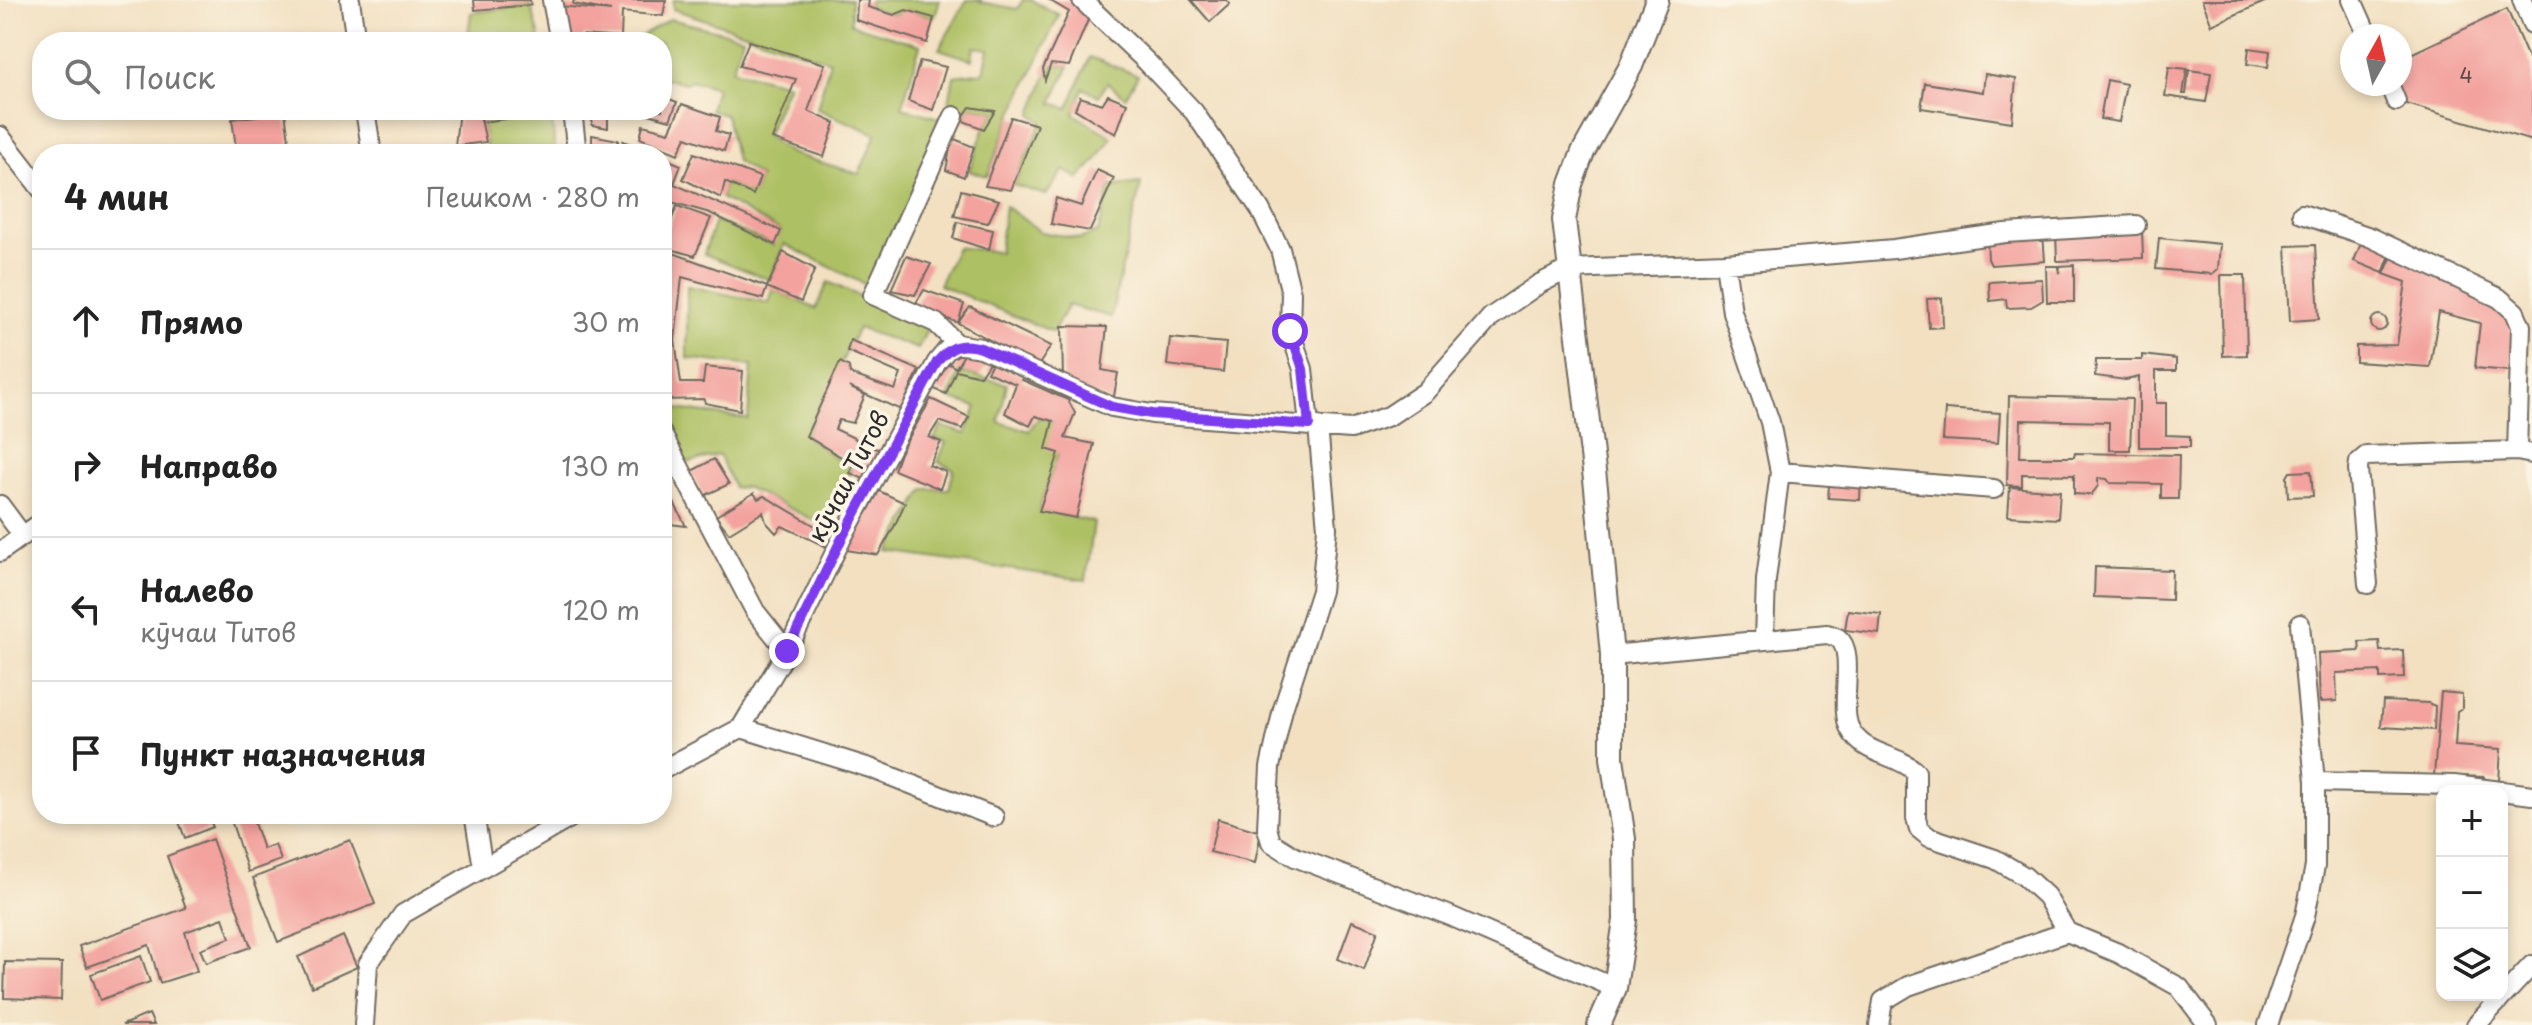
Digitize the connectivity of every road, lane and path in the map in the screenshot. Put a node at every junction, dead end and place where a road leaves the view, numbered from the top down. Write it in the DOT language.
graph roads {
  1 [pos="350,0"];
  2 [pos="552,0"];
  3 [pos="1657,0"];
  4 [pos="2352,0"];
  5 [pos="2522,0"];
  6 [pos="1086,1"];
  7 [pos="2363,24"];
  8 [pos="2532,24"];
  9 [pos="355,32"];
  10 [pos="558,32"];
  11 [pos="954,116"];
  12 [pos="367,120"];
  13 [pos="573,120"];
  14 [pos="0,136"];
  15 [pos="371,144"];
  16 [pos="576,144"];
  17 [pos="32,177"];
  18 [pos="2302,214"];
  19 [pos="2136,225"];
  20 [pos="1725,263"];
  21 [pos="1569,269"];
  22 [pos="957,344"];
  23 [pos="1314,426"];
  24 [pos="2525,452"];
  25 [pos="672,453"];
  26 [pos="1780,472"];
  27 [pos="1994,489"];
  28 [pos="0,505"];
  29 [pos="32,529"];
  30 [pos="23,536"];
  31 [pos="0,552"];
  32 [pos="2368,584"];
  33 [pos="2300,624"];
  34 [pos="1764,639"];
  35 [pos="787,651"];
  36 [pos="1612,655"];
  37 [pos="741,728"];
  38 [pos="672,765"];
  39 [pos="2315,782"];
  40 [pos="2454,785"];
  41 [pos="2508,792"];
  42 [pos="2532,795"];
  43 [pos="994,817"];
  44 [pos="476,824"];
  45 [pos="559,824"];
  46 [pos="483,867"];
  47 [pos="2067,932"];
  48 [pos="2532,965"];
  49 [pos="1615,988"];
  50 [pos="364,1025"];
  51 [pos="1599,1025"];
  52 [pos="1879,1025"];
  53 [pos="2208,1025"];
  54 [pos="2268,1025"];
  55 [pos="2476,1025"];
  1 -- 9 [label="street"];
  2 -- 10 [label="street"];
  3 -- 21 [label="street"];
  4 -- 7 [label="street"];
  5 -- 8 [label="street"];
  6 -- 23 [label="street"];
  11 -- 22 [label="street"];
  12 -- 15 [label="street"];
  13 -- 16 [label="street"];
  14 -- 17 [label="street"];
  18 -- 24 [label="street"];
  19 -- 20 [label="street"];
  20 -- 21 [label="street"];
  20 -- 26 [label="street"];
  21 -- 23 [label="street"];
  21 -- 36 [label="street"];
  22 -- 23 [label="street"];
  22 -- 35 [label="street, кӯчаи Титов"];
  23 -- 49 [label="street"];
  24 -- 32 [label="street"];
  25 -- 35 [label="street"];
  26 -- 27 [label="street"];
  26 -- 34 [label="street"];
  28 -- 30 [label="street"];
  29 -- 30 [label="street"];
  30 -- 31 [label="street"];
  33 -- 39 [label="street"];
  34 -- 36 [label="street"];
  34 -- 47 [label="street"];
  35 -- 37 [label="street, кӯчаи Титов"];
  36 -- 49 [label="street"];
  37 -- 38 [label="street"];
  37 -- 43 [label="street"];
  39 -- 40 [label="street"];
  39 -- 54 [label="street"];
  41 -- 42 [label="street"];
  44 -- 46 [label="street"];
  45 -- 46 [label="street"];
  46 -- 50 [label="street"];
  47 -- 52 [label="street"];
  47 -- 53 [label="street"];
  48 -- 55 [label="street"];
  49 -- 51 [label="street"];
}
